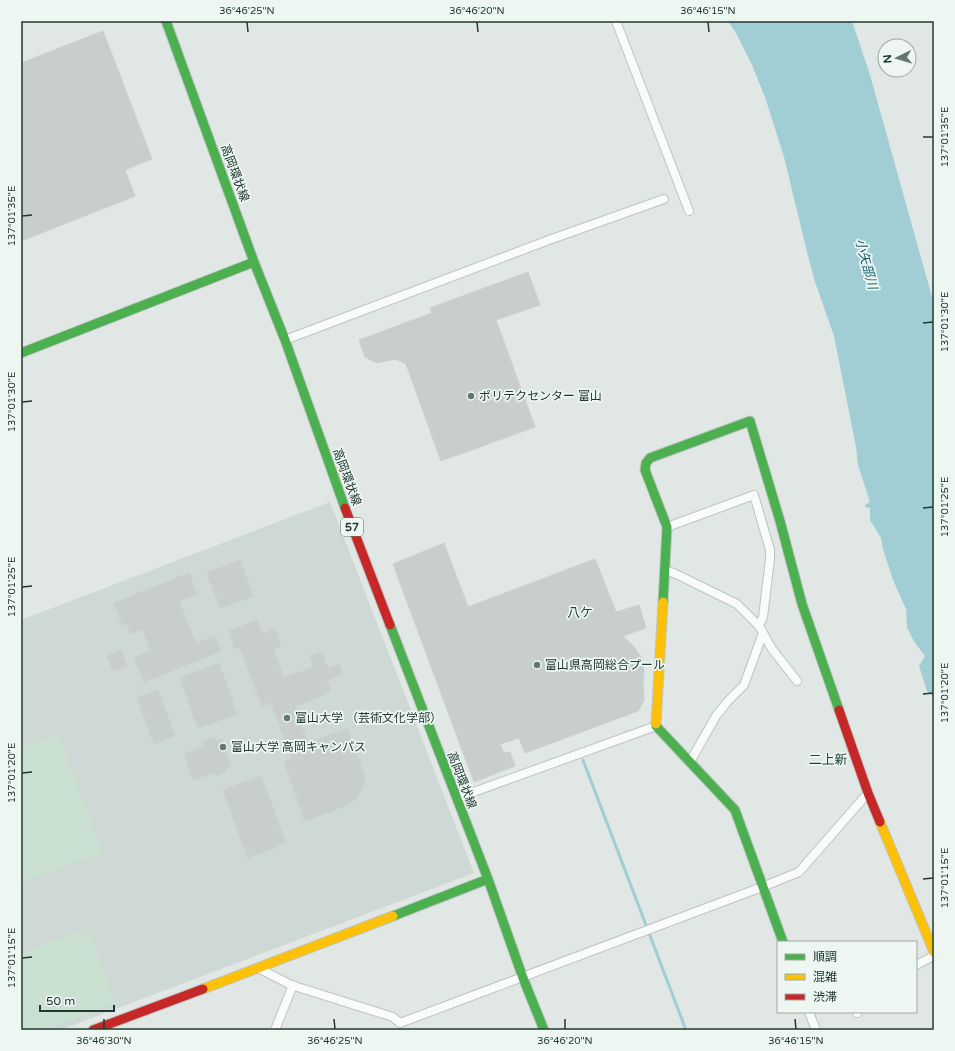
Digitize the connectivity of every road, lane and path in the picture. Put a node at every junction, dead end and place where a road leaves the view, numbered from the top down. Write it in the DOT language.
graph roads {
  1 [pos="166,21"];
  2 [pos="616,21"];
  3 [pos="664,199"];
  4 [pos="689,211"];
  5 [pos="254,262"];
  6 [pos="286,340"];
  7 [pos="21,353"];
  8 [pos="667,527"];
  9 [pos="665,570"];
  10 [pos="761,629"];
  11 [pos="796,681"];
  12 [pos="656,726"];
  13 [pos="690,762"];
  14 [pos="868,793"];
  15 [pos="457,798"];
  16 [pos="488,879"];
  17 [pos="762,887"];
  18 [pos="783,941"];
  19 [pos="934,952"];
  20 [pos="934,956"];
  21 [pos="917,964"];
  22 [pos="258,968"];
  23 [pos="523,978"];
  24 [pos="293,985"];
  25 [pos="809,1013"];
  26 [pos="401,1027"];
  27 [pos="92,1030"];
  28 [pos="275,1030"];
  29 [pos="544,1030"];
  30 [pos="816,1030"];
  1 -- 5 [label="street, 高岡環状線 / 57"];
  2 -- 4 [label="street"];
  3 -- 6 [label="street"];
  5 -- 6 [label="street, 高岡環状線 / 57"];
  5 -- 7 [label="street"];
  6 -- 15 [label="street, 高岡環状線 / 57"];
  8 -- 9 [label="street"];
  8 -- 10 [label="street"];
  8 -- 14 [label="street"];
  9 -- 10 [label="street"];
  9 -- 12 [label="street"];
  10 -- 11 [label="street"];
  10 -- 13 [label="street"];
  12 -- 13 [label="street"];
  12 -- 15 [label="street"];
  13 -- 17 [label="street"];
  14 -- 17 [label="street"];
  14 -- 19 [label="street"];
  15 -- 16 [label="street, 高岡環状線 / 57"];
  16 -- 22 [label="street"];
  16 -- 23 [label="street, 高岡環状線 / 57"];
  17 -- 18 [label="street"];
  17 -- 23 [label="street"];
  20 -- 21 [label="street"];
  22 -- 24 [label="street"];
  22 -- 27 [label="street"];
  23 -- 26 [label="street"];
  23 -- 29 [label="street, 高岡環状線 / 57"];
  24 -- 26 [label="street"];
  24 -- 28 [label="street"];
  25 -- 30 [label="street"];
}
